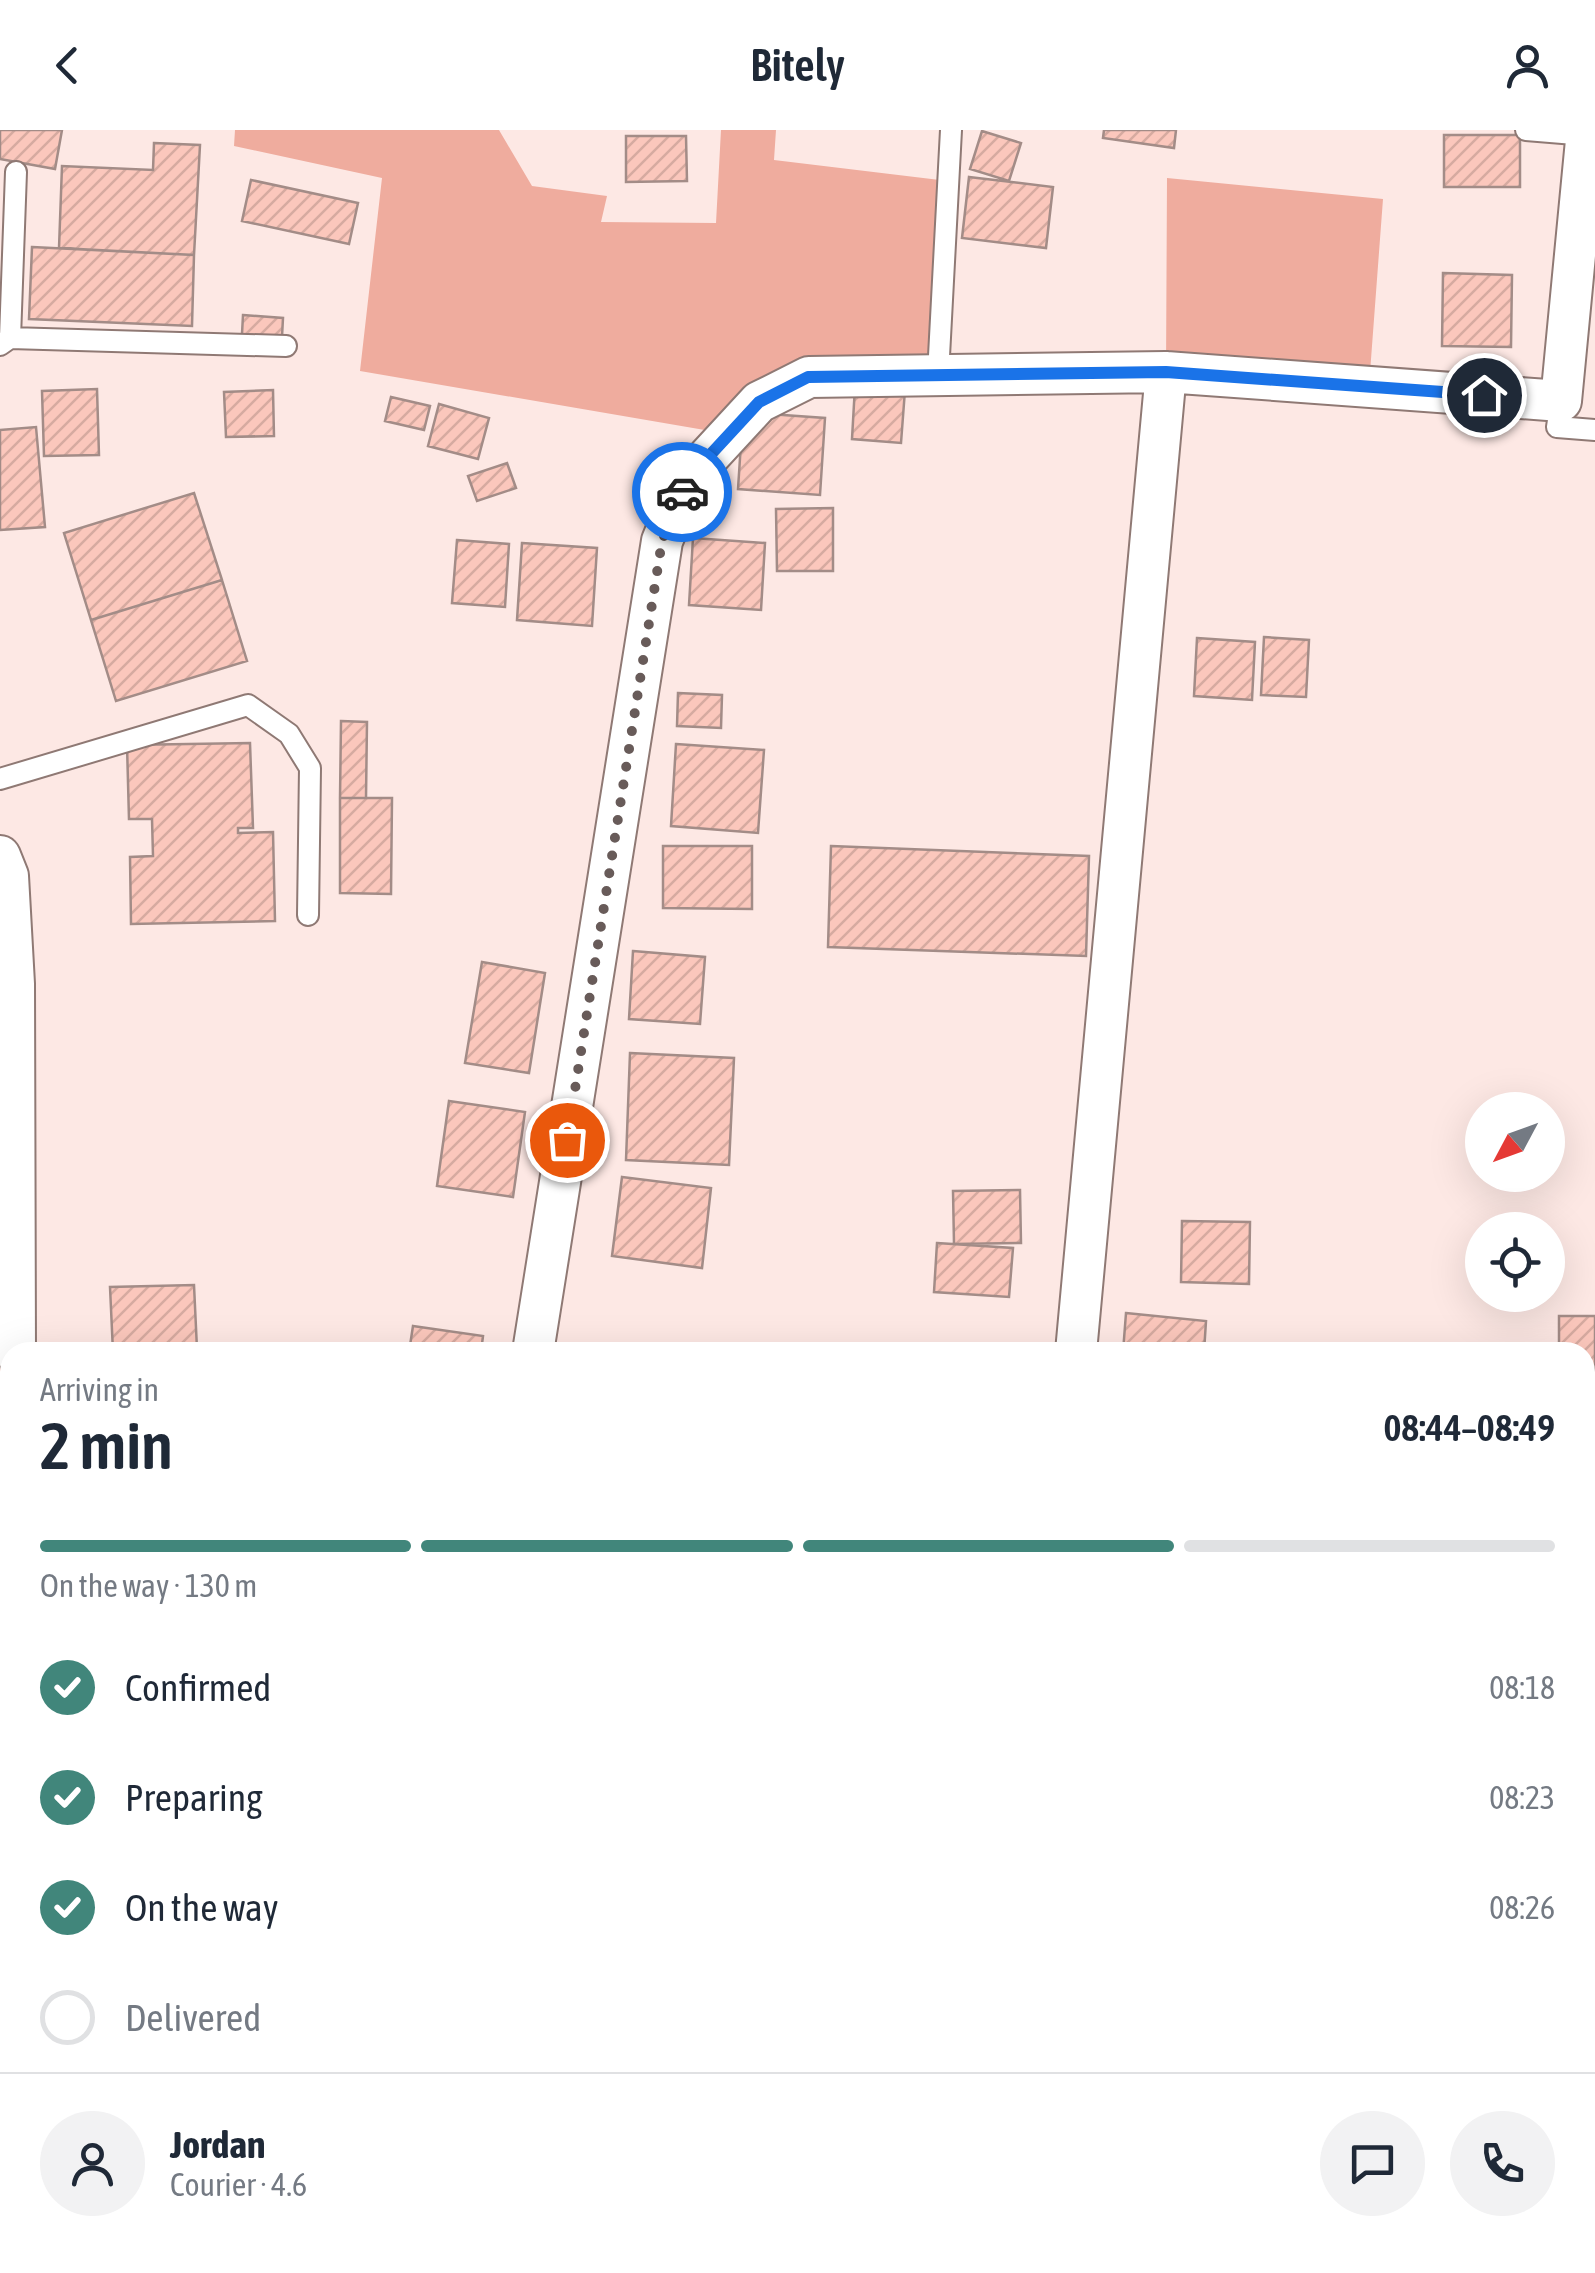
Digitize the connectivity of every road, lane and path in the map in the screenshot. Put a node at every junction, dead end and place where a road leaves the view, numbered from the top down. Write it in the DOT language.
graph roads {
  1 [pos="951,130"];
  2 [pos="1526,130"];
  3 [pos="1587,133"];
  4 [pos="16,172"];
  5 [pos="5,341"];
  6 [pos="286,346"];
  7 [pos="1166,372"];
  8 [pos="938,375"];
  9 [pos="1561,401"];
  10 [pos="1595,430"];
  11 [pos="0,780"];
  12 [pos="0,856"];
  13 [pos="308,915"];
  14 [pos="15,1342"];
  15 [pos="535,1342"];
  16 [pos="1077,1342"];
  1 -- 8 [label="lane"];
  2 -- 3 [label="lane"];
  3 -- 9 [label="street"];
  4 -- 5 [label="lane"];
  5 -- 6 [label="lane"];
  7 -- 8 [label="street"];
  7 -- 9 [label="street"];
  7 -- 16 [label="street"];
  8 -- 15 [label="street"];
  9 -- 10 [label="lane"];
  11 -- 13 [label="lane"];
  12 -- 14 [label="street"];
}
